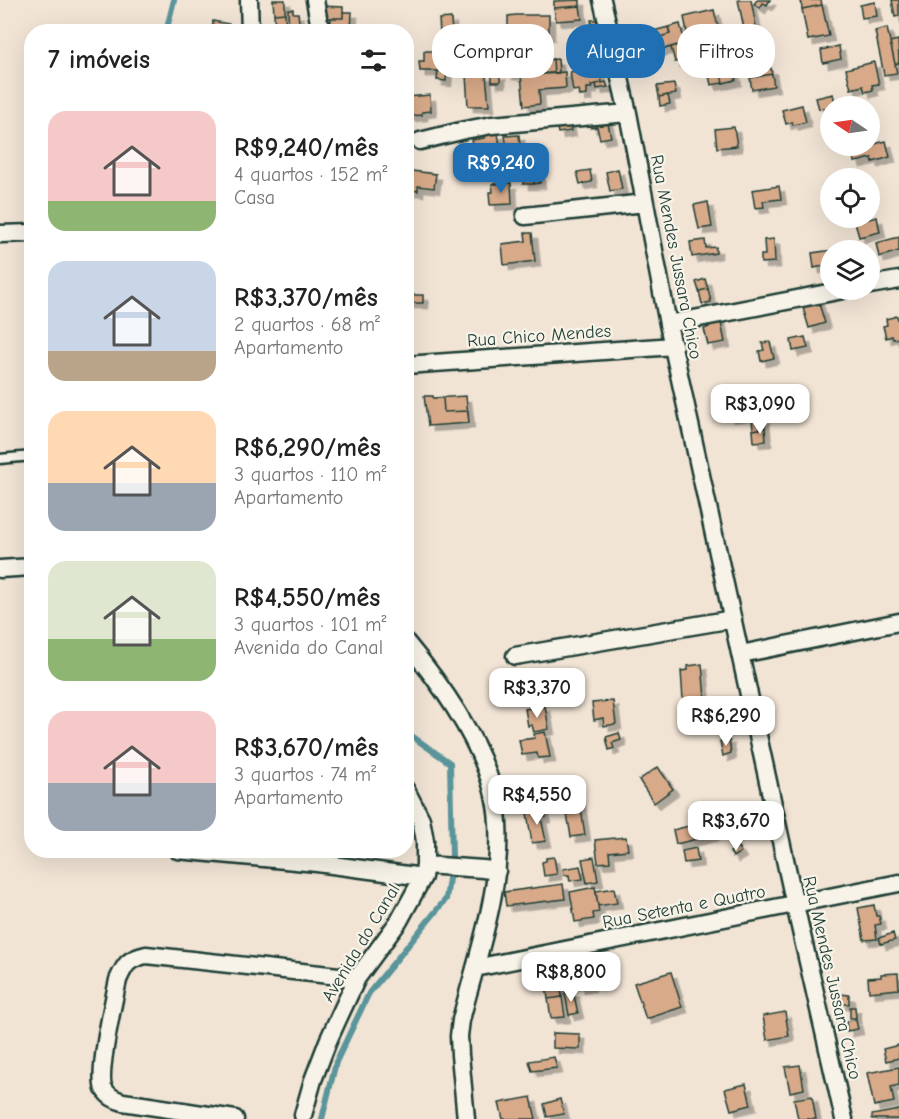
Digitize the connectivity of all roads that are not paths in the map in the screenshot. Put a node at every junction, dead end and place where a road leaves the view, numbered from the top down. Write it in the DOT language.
graph roads {
  1 [pos="249,0"];
  2 [pos="315,0"];
  3 [pos="605,1"];
  4 [pos="250,24"];
  5 [pos="320,24"];
  6 [pos="628,114"];
  7 [pos="420,141"];
  8 [pos="645,203"];
  9 [pos="525,216"];
  10 [pos="24,232"];
  11 [pos="0,234"];
  12 [pos="899,280"];
  13 [pos="880,283"];
  14 [pos="820,294"];
  15 [pos="668,324"];
  16 [pos="674,346"];
  17 [pos="414,364"];
  18 [pos="24,457"];
  19 [pos="0,459"];
  20 [pos="24,567"];
  21 [pos="0,568"];
  22 [pos="733,619"];
  23 [pos="899,622"];
  24 [pos="414,652"];
  25 [pos="741,654"];
  26 [pos="515,656"];
  27 [pos="414,805"];
  28 [pos="263,858"];
  29 [pos="429,869"];
  30 [pos="490,870"];
  31 [pos="899,883"];
  32 [pos="795,905"];
  33 [pos="476,968"];
  34 [pos="357,978"];
  35 [pos="303,1115"];
  36 [pos="235,1119"];
  37 [pos="466,1119"];
  38 [pos="844,1119"];
  1 -- 4 [label="street"];
  2 -- 5 [label="street"];
  3 -- 6 [label="street, Rua Mendes Jussara Chico"];
  6 -- 7 [label="street"];
  6 -- 8 [label="street, Rua Mendes Jussara Chico"];
  8 -- 9 [label="street"];
  8 -- 15 [label="street, Rua Mendes Jussara Chico"];
  10 -- 11 [label="street"];
  12 -- 13 [label="street"];
  14 -- 15 [label="street"];
  15 -- 16 [label="street, Rua Mendes Jussara Chico"];
  16 -- 17 [label="street, Rua Chico Mendes"];
  16 -- 22 [label="street, Rua Mendes Jussara Chico"];
  18 -- 19 [label="lane"];
  20 -- 21 [label="street"];
  22 -- 25 [label="street, Rua Mendes Jussara Chico"];
  22 -- 26 [label="street"];
  23 -- 25 [label="street"];
  24 -- 30 [label="street"];
  25 -- 32 [label="street, Rua Mendes Jussara Chico"];
  27 -- 29 [label="street, Avenida do Canal"];
  28 -- 29 [label="street"];
  29 -- 30 [label="street"];
  29 -- 34 [label="street, Avenida do Canal"];
  30 -- 33 [label="street"];
  31 -- 32 [label="street, Rua Setenta e Quatro"];
  32 -- 33 [label="street, Rua Setenta e Quatro"];
  32 -- 38 [label="street, Rua Mendes Jussara Chico"];
  33 -- 37 [label="street"];
  34 -- 35 [label="street, Avenida do Canal"];
  34 -- 36 [label="street"];
}
